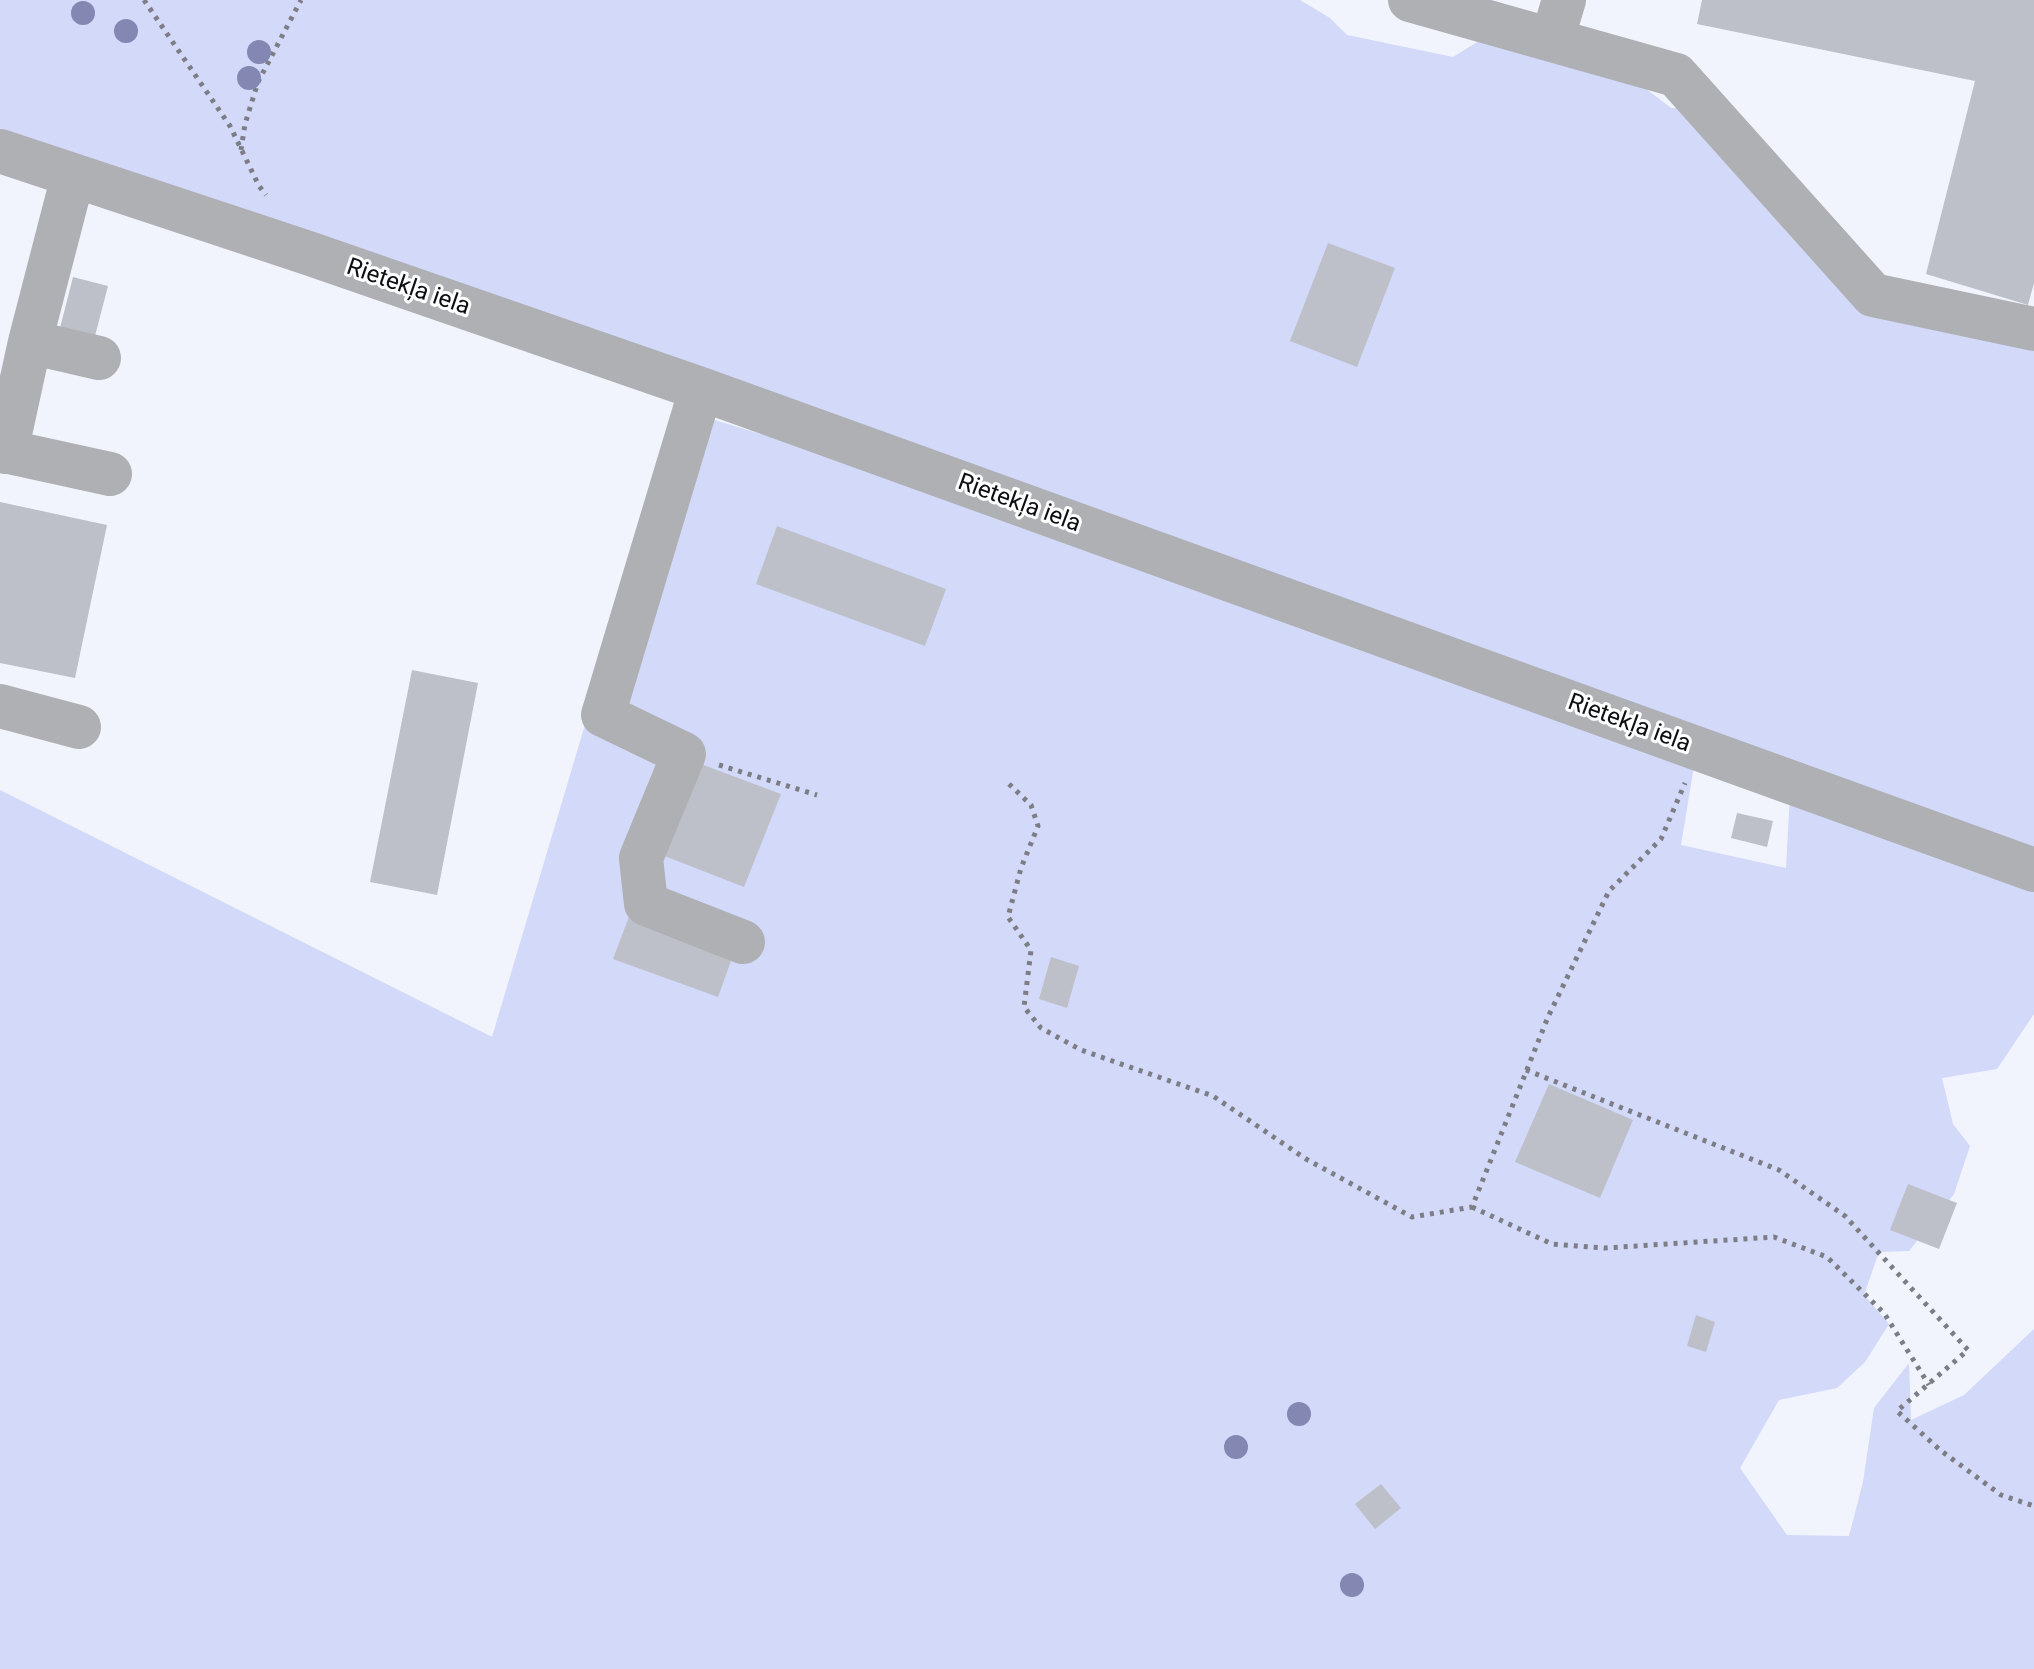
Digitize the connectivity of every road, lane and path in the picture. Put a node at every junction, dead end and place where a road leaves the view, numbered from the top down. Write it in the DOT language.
graph roads {
  1 [pos="144,0"];
  2 [pos="301,0"];
  3 [pos="1410,0"];
  4 [pos="1558,20"];
  5 [pos="241,150"];
  6 [pos="0,151"];
  7 [pos="73,176"];
  8 [pos="269,198"];
  9 [pos="2034,329"];
  10 [pos="30,342"];
  11 [pos="99,358"];
  12 [pos="701,389"];
  13 [pos="3,451"];
  14 [pos="110,474"];
  15 [pos="0,706"];
  16 [pos="79,727"];
  17 [pos="684,754"];
  18 [pos="1686,780"];
  19 [pos="1009,784"];
  20 [pos="817,795"];
  21 [pos="2034,870"];
  22 [pos="743,942"];
  23 [pos="1526,1070"];
  24 [pos="1472,1207"];
  25 [pos="1929,1385"];
  26 [pos="2034,1506"];
  1 -- 5 [label="path"];
  2 -- 5 [label="path"];
  3 -- 4 [label="street"];
  4 -- 9 [label="street"];
  5 -- 8 [label="path"];
  6 -- 7 [label="street, Rietekļa iela"];
  7 -- 10 [label="street"];
  7 -- 12 [label="street, Rietekļa iela"];
  10 -- 11 [label="street"];
  10 -- 13 [label="street"];
  12 -- 17 [label="street"];
  12 -- 21 [label="street, Rietekļa iela"];
  13 -- 14 [label="street"];
  15 -- 16 [label="street"];
  17 -- 20 [label="path"];
  17 -- 22 [label="street"];
  18 -- 23 [label="path"];
  19 -- 24 [label="path"];
  23 -- 24 [label="path"];
  23 -- 25 [label="path"];
  24 -- 25 [label="path"];
  25 -- 26 [label="path"];
}
